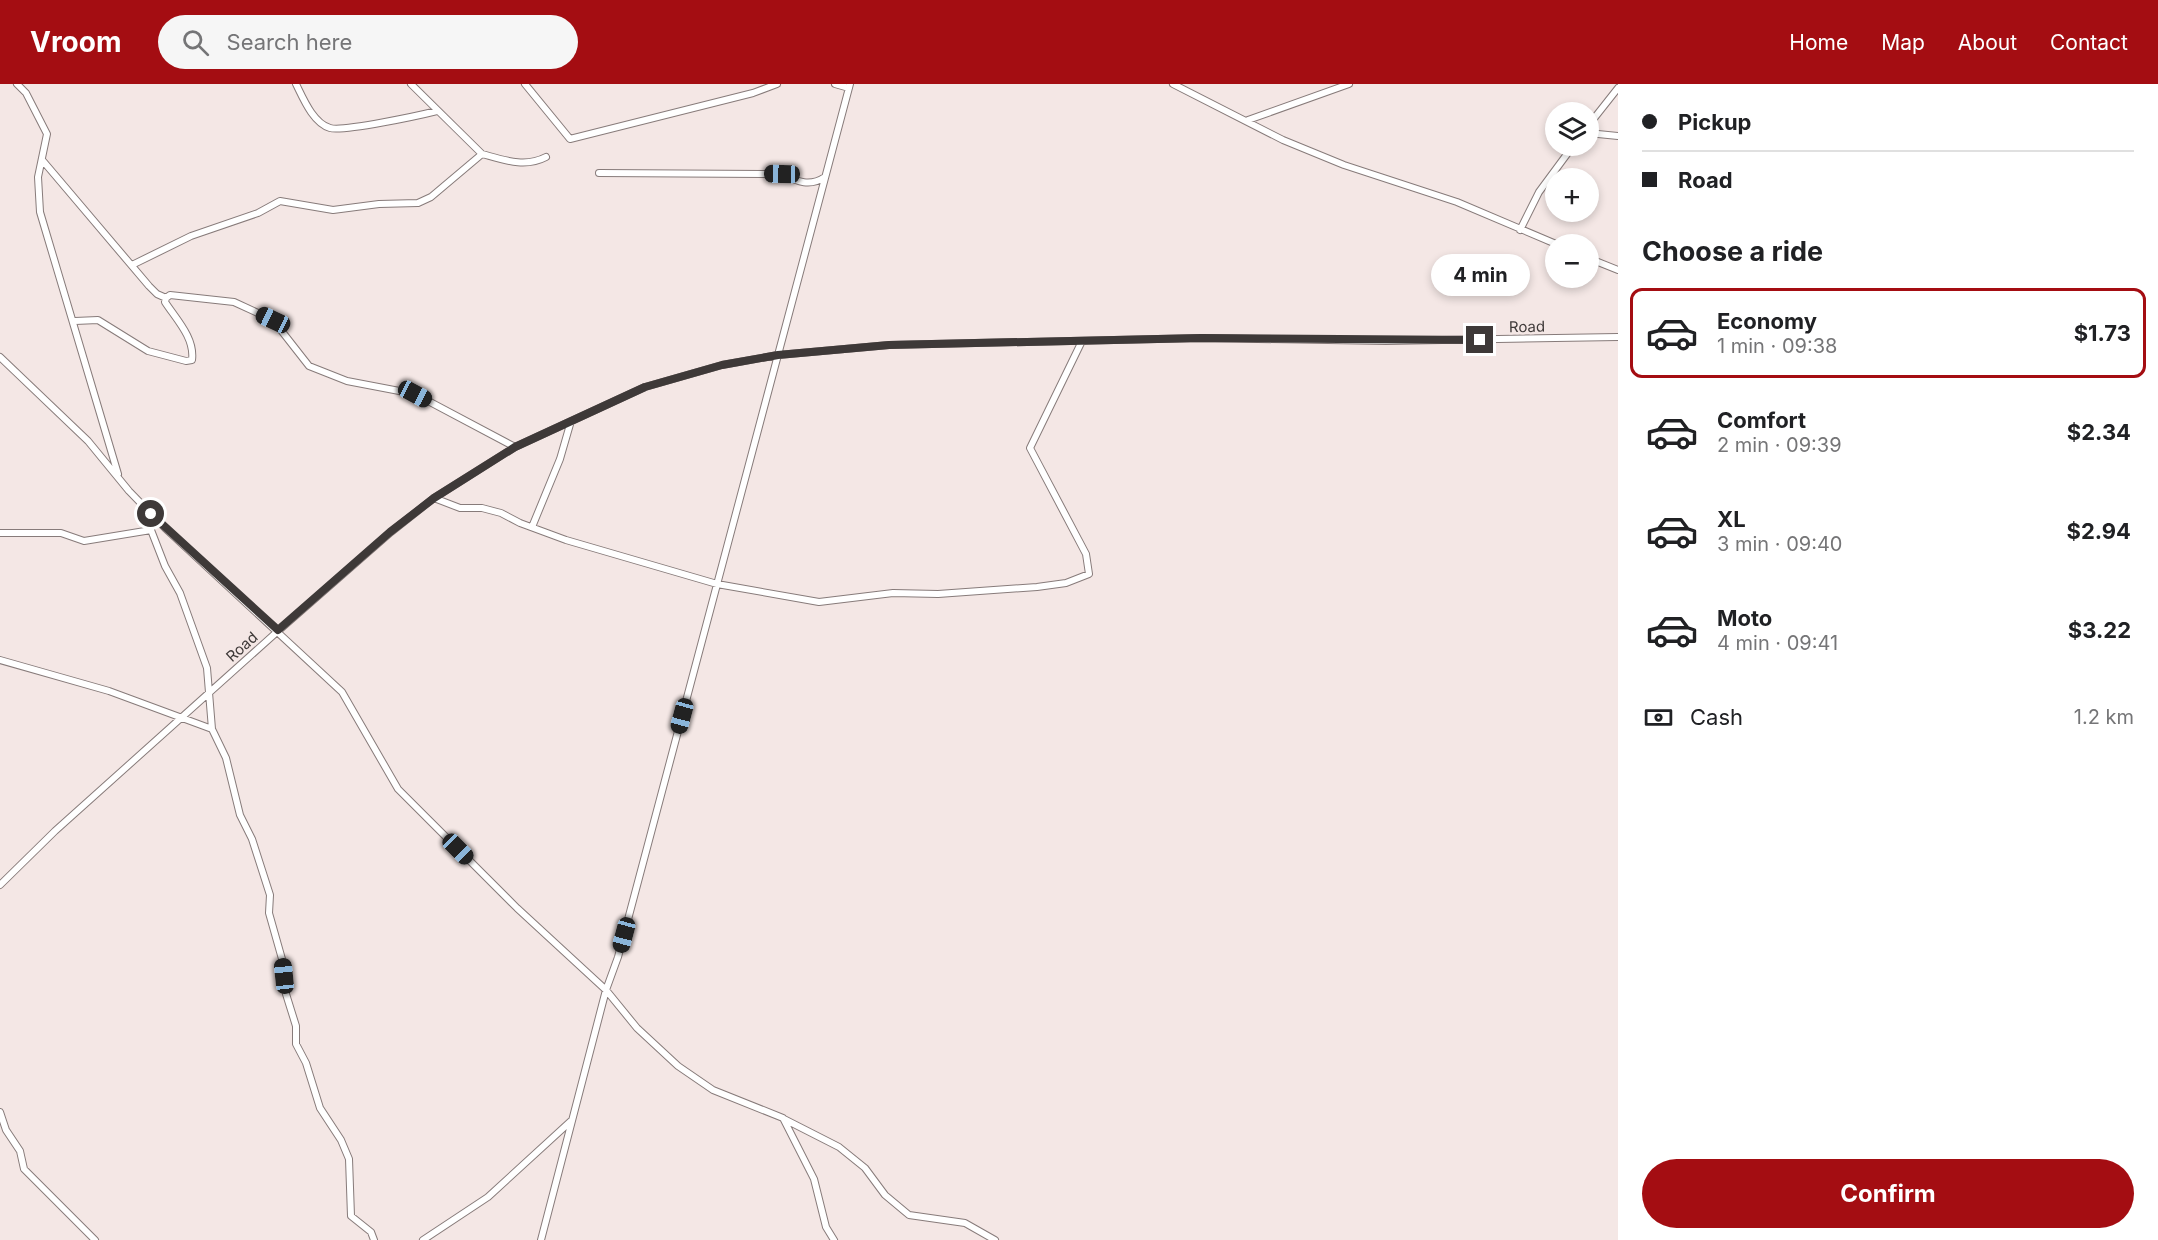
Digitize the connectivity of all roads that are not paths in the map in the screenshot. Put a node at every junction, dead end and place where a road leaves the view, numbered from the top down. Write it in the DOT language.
graph roads {
  1 [pos="17,84"];
  2 [pos="296,84"];
  3 [pos="411,84"];
  4 [pos="525,84"];
  5 [pos="777,84"];
  6 [pos="834,84"];
  7 [pos="1173,84"];
  8 [pos="1349,84"];
  9 [pos="849,86"];
  10 [pos="1618,88"];
  11 [pos="437,111"];
  12 [pos="1599,112"];
  13 [pos="1248,120"];
  14 [pos="1599,134"];
  15 [pos="1618,136"];
  16 [pos="482,154"];
  17 [pos="1566,156"];
  18 [pos="546,157"];
  19 [pos="43,161"];
  20 [pos="599,173"];
  21 [pos="826,176"];
  22 [pos="1520,230"];
  23 [pos="1545,240"];
  24 [pos="1599,262"];
  25 [pos="132,265"];
  26 [pos="1618,270"];
  27 [pos="166,298"];
  28 [pos="75,321"];
  29 [pos="1618,337"];
  30 [pos="1082,341"];
  31 [pos="778,355"];
  32 [pos="0,357"];
  33 [pos="571,421"];
  34 [pos="515,447"];
  35 [pos="119,478"];
  36 [pos="434,498"];
  37 [pos="151,514"];
  38 [pos="532,527"];
  39 [pos="151,530"];
  40 [pos="0,533"];
  41 [pos="717,584"];
  42 [pos="278,630"];
  43 [pos="0,660"];
  44 [pos="208,694"];
  45 [pos="183,717"];
  46 [pos="212,729"];
  47 [pos="0,885"];
  48 [pos="606,990"];
  49 [pos="0,1112"];
  50 [pos="783,1118"];
  51 [pos="571,1121"];
  52 [pos="95,1240"];
  53 [pos="374,1240"];
  54 [pos="423,1240"];
  55 [pos="540,1240"];
  56 [pos="834,1240"];
  57 [pos="995,1240"];
  1 -- 19 [label="street"];
  2 -- 11 [label="street"];
  3 -- 11 [label="street"];
  4 -- 5 [label="street"];
  6 -- 9 [label="street"];
  7 -- 13 [label="street"];
  8 -- 13 [label="street"];
  9 -- 21 [label="street"];
  10 -- 12 [label="street"];
  11 -- 16 [label="street"];
  13 -- 22 [label="street"];
  14 -- 15 [label="street"];
  16 -- 18 [label="street"];
  16 -- 25 [label="street"];
  17 -- 22 [label="street"];
  19 -- 25 [label="street"];
  19 -- 28 [label="street"];
  20 -- 21 [label="street"];
  21 -- 31 [label="street"];
  22 -- 23 [label="street"];
  24 -- 26 [label="street"];
  25 -- 27 [label="street"];
  27 -- 28 [label="street"];
  27 -- 34 [label="street"];
  28 -- 35 [label="street"];
  29 -- 30 [label="street, Road"];
  30 -- 31 [label="street, Road"];
  30 -- 41 [label="street"];
  31 -- 33 [label="street, Road"];
  31 -- 41 [label="street"];
  32 -- 35 [label="street"];
  33 -- 34 [label="street, Road"];
  33 -- 38 [label="street"];
  34 -- 36 [label="street, Road"];
  35 -- 37 [label="street"];
  36 -- 38 [label="street"];
  36 -- 42 [label="street, Road"];
  37 -- 39 [label="street"];
  37 -- 42 [label="street"];
  38 -- 41 [label="street"];
  39 -- 40 [label="street"];
  39 -- 44 [label="street"];
  41 -- 48 [label="street"];
  42 -- 44 [label="street, Road"];
  42 -- 48 [label="street"];
  43 -- 45 [label="street"];
  44 -- 45 [label="street, Road"];
  44 -- 46 [label="street"];
  45 -- 46 [label="street"];
  45 -- 47 [label="street, Road"];
  46 -- 53 [label="street"];
  48 -- 50 [label="street"];
  48 -- 51 [label="street"];
  49 -- 52 [label="street"];
  50 -- 56 [label="street"];
  50 -- 57 [label="street"];
  51 -- 54 [label="street"];
  51 -- 55 [label="street"];
}
